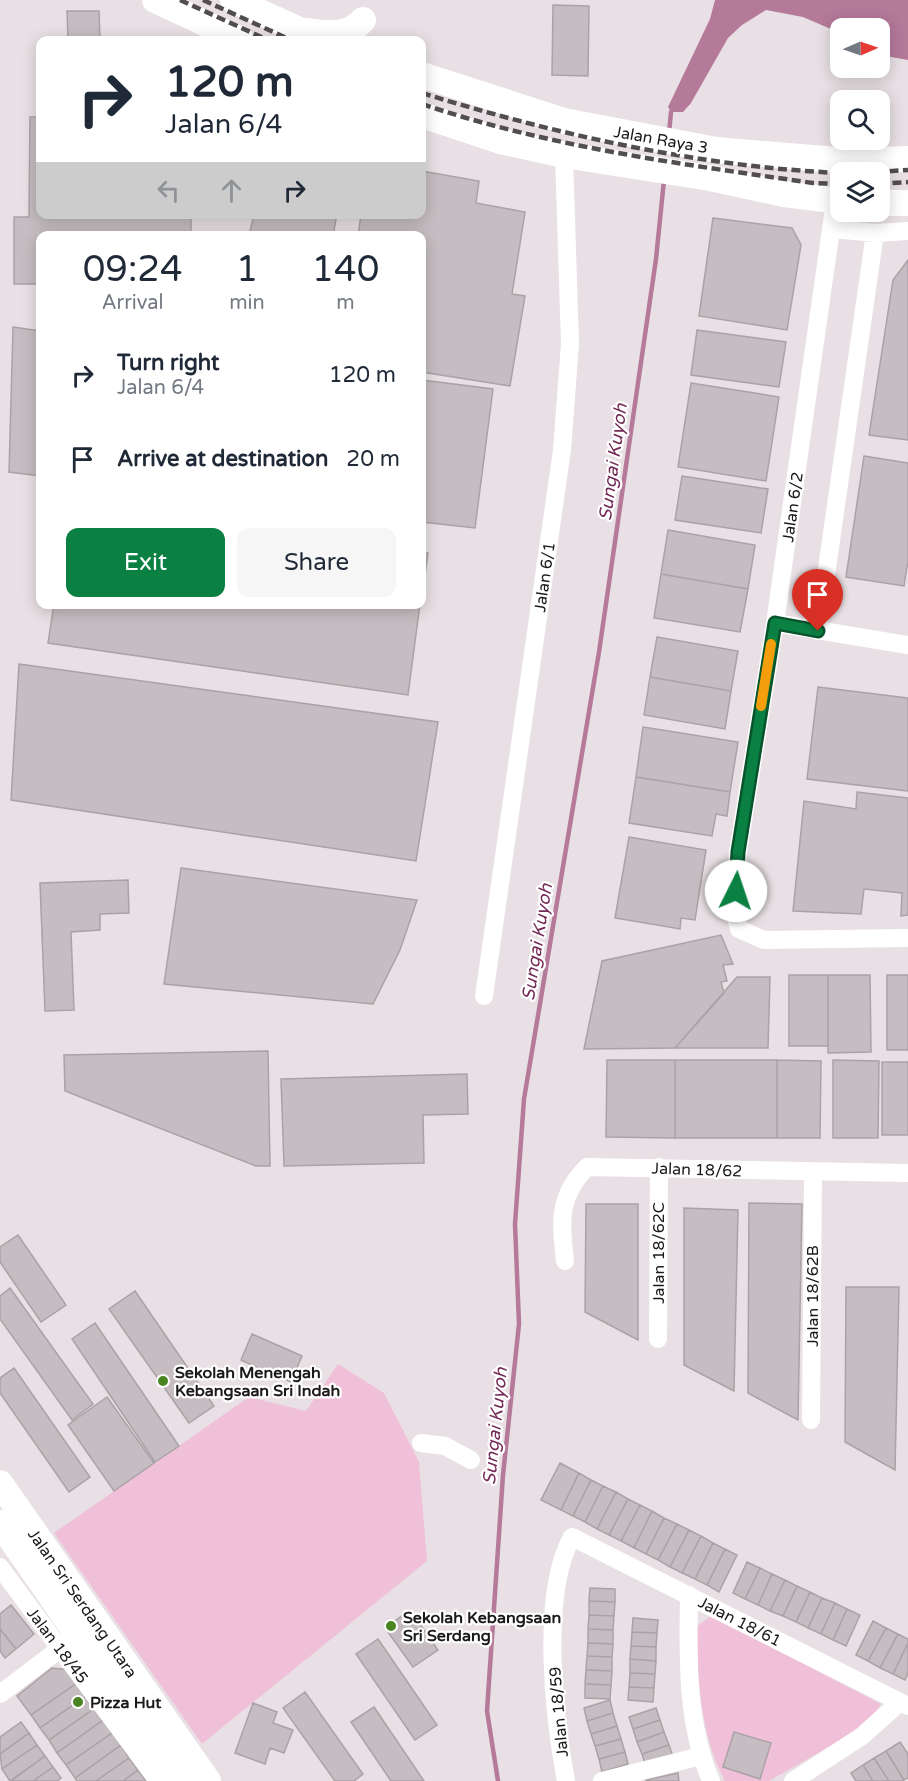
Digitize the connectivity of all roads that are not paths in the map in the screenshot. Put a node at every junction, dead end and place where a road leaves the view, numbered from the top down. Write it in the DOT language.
graph roads {
  1 [pos="155,0"];
  2 [pos="233,0"];
  3 [pos="363,16"];
  4 [pos="298,31"];
  5 [pos="232,36"];
  6 [pos="311,36"];
  7 [pos="426,76"];
  8 [pos="426,116"];
  9 [pos="564,155"];
  10 [pos="908,160"];
  11 [pos="890,163"];
  12 [pos="830,193"];
  13 [pos="908,202"];
  14 [pos="890,203"];
  15 [pos="834,222"];
  16 [pos="833,229"];
  17 [pos="908,231"];
  18 [pos="875,233"];
  19 [pos="775,623"];
  20 [pos="818,631"];
  21 [pos="908,645"];
  22 [pos="908,938"];
  23 [pos="484,996"];
  24 [pos="659,1167"];
  25 [pos="813,1173"];
  26 [pos="908,1173"];
  27 [pos="565,1261"];
  28 [pos="658,1339"];
  29 [pos="811,1420"];
  30 [pos="421,1443"];
  31 [pos="471,1460"];
  32 [pos="0,1484"];
  33 [pos="0,1523"];
  34 [pos="572,1538"];
  35 [pos="0,1567"];
  36 [pos="689,1594"];
  37 [pos="78,1635"];
  38 [pos="0,1694"];
  39 [pos="904,1704"];
  40 [pos="700,1756"];
  41 [pos="158,1781"];
  42 [pos="178,1781"];
  43 [pos="208,1781"];
  44 [pos="566,1781"];
  45 [pos="602,1781"];
  46 [pos="711,1781"];
  47 [pos="793,1781"];
  1 -- 5 [label="street"];
  2 -- 4 [label="street"];
  3 -- 4 [label="street"];
  4 -- 6 [label="street"];
  7 -- 10 [label="street, Jalan Raya 3"];
  8 -- 9 [label="street, Jalan Raya 3"];
  9 -- 12 [label="street, Jalan Raya 3"];
  9 -- 23 [label="street, Jalan 6/1"];
  10 -- 11 [label="street"];
  13 -- 14 [label="street"];
  15 -- 16 [label="street, Jalan 6/2"];
  16 -- 18 [label="street"];
  16 -- 19 [label="street, Jalan 6/2"];
  17 -- 18 [label="street"];
  18 -- 20 [label="street"];
  19 -- 20 [label="street"];
  19 -- 22 [label="street, Jalan 6/2"];
  20 -- 21 [label="street"];
  24 -- 25 [label="street, Jalan 18/62"];
  24 -- 27 [label="street, Jalan 18/62"];
  24 -- 28 [label="street, Jalan 18/62C"];
  25 -- 26 [label="street, Jalan 18/62"];
  25 -- 29 [label="street, Jalan 18/62B"];
  30 -- 31 [label="street"];
  32 -- 37 [label="street, Jalan Sri Serdang Utara"];
  33 -- 37 [label="street, Jalan Sri Serdang Utara"];
  34 -- 36 [label="street, Jalan 18/61"];
  34 -- 44 [label="street, Jalan 18/59"];
  35 -- 37 [label="street, Jalan 18/45"];
  36 -- 39 [label="street, Jalan 18/61"];
  36 -- 40 [label="street"];
  37 -- 38 [label="street"];
  37 -- 41 [label="street, Jalan 18/45"];
  37 -- 42 [label="street, Jalan Sri Serdang Utara"];
  37 -- 43 [label="street, Jalan Sri Serdang Utara"];
  39 -- 47 [label="street"];
  40 -- 45 [label="street"];
  40 -- 46 [label="street"];
}
